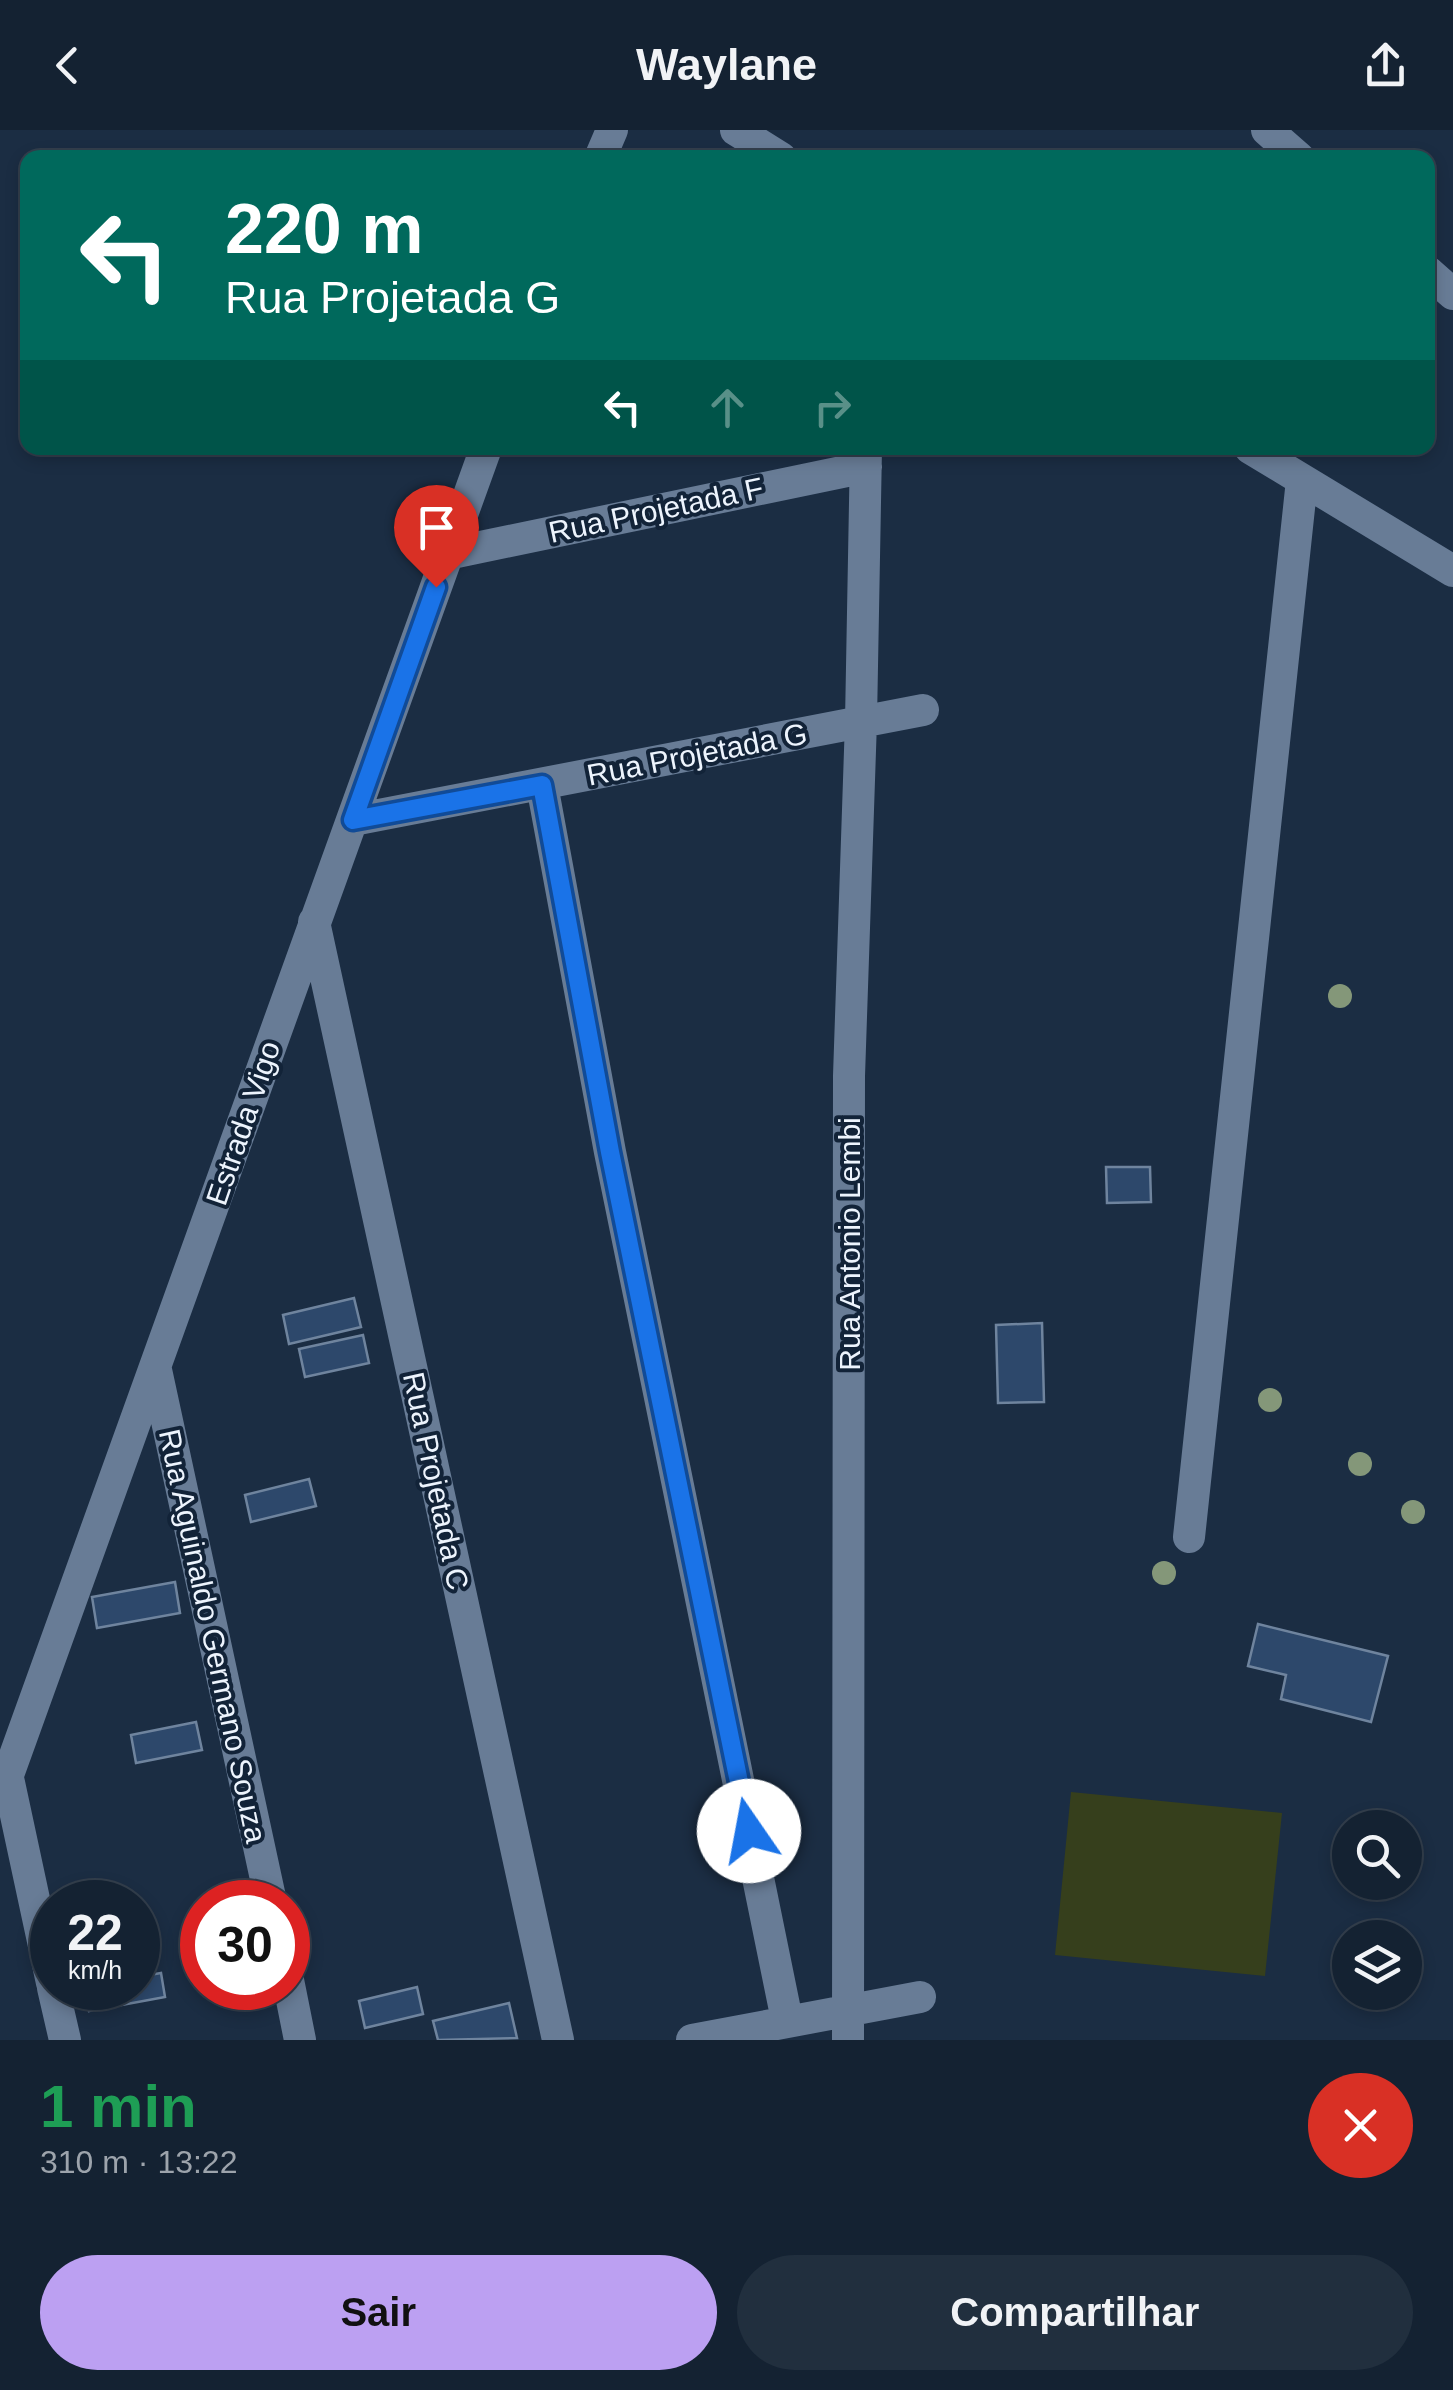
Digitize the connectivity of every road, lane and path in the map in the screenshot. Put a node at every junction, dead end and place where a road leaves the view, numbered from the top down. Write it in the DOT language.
graph roads {
  1 [pos="736,130"];
  2 [pos="1268,130"];
  3 [pos="769,150"];
  4 [pos="1289,150"];
  5 [pos="483,455"];
  6 [pos="1261,455"];
  7 [pos="866,457"];
  8 [pos="1302,480"];
  9 [pos="447,554"];
  10 [pos="1453,571"];
  11 [pos="923,710"];
  12 [pos="861,721"];
  13 [pos="542,785"];
  14 [pos="353,820"];
  15 [pos="314,922"];
  16 [pos="156,1370"];
  17 [pos="1189,1538"];
  18 [pos="3,1786"];
  19 [pos="266,1880"];
  20 [pos="30,1893"];
  21 [pos="920,1997"];
  22 [pos="58,2010"];
  23 [pos="294,2010"];
  24 [pos="787,2020"];
  25 [pos="848,2024"];
  26 [pos="65,2040"];
  27 [pos="300,2040"];
  28 [pos="558,2040"];
  29 [pos="692,2040"];
  1 -- 3 [label="street"];
  2 -- 4 [label="street"];
  5 -- 9 [label="street, Estrada Vigo"];
  6 -- 8 [label="street"];
  7 -- 9 [label="street, Rua Projetada F"];
  7 -- 12 [label="street, Rua Antonio Lembi"];
  8 -- 10 [label="street"];
  8 -- 17 [label="street"];
  9 -- 14 [label="street, Estrada Vigo"];
  11 -- 12 [label="street, Rua Projetada G"];
  12 -- 13 [label="street, Rua Projetada G"];
  12 -- 25 [label="street, Rua Antonio Lembi"];
  13 -- 14 [label="street, Rua Projetada G"];
  13 -- 24 [label="street"];
  14 -- 15 [label="street, Estrada Vigo"];
  15 -- 16 [label="street, Estrada Vigo"];
  15 -- 28 [label="street, Rua Projetada C"];
  16 -- 18 [label="street, Estrada Vigo"];
  16 -- 19 [label="street, Rua Aguinaldo Germano Souza"];
  18 -- 20 [label="street"];
  21 -- 25 [label="street"];
  22 -- 26 [label="street"];
  23 -- 27 [label="street"];
  24 -- 25 [label="street"];
  24 -- 29 [label="street"];
}
